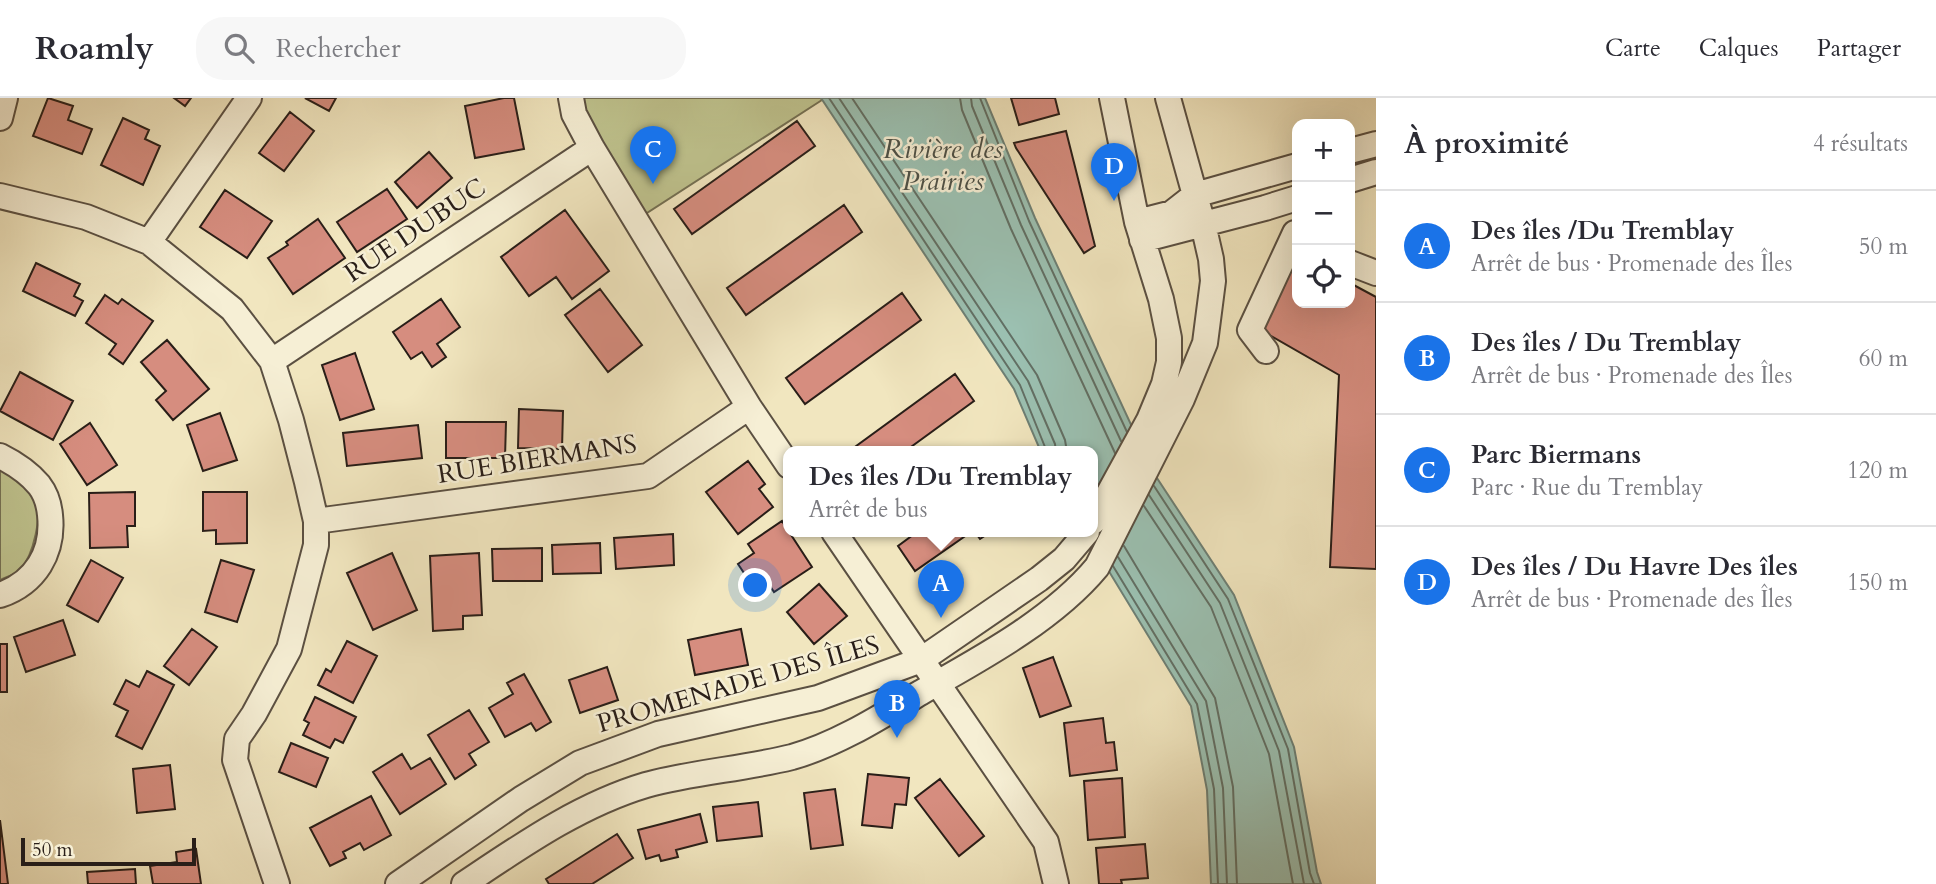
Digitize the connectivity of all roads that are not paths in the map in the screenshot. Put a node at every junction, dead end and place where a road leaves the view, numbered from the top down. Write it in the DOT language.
graph roads {
  1 [pos="5,98"];
  2 [pos="248,98"];
  3 [pos="571,98"];
  4 [pos="1112,98"];
  5 [pos="1168,98"];
  6 [pos="0,118"];
  7 [pos="1376,144"];
  8 [pos="592,148"];
  9 [pos="1355,150"];
  10 [pos="1292,167"];
  11 [pos="1376,172"];
  12 [pos="1355,178"];
  13 [pos="1195,195"];
  14 [pos="0,196"];
  15 [pos="1288,201"];
  16 [pos="1203,224"];
  17 [pos="1140,231"];
  18 [pos="1292,241"];
  19 [pos="149,242"];
  20 [pos="1355,265"];
  21 [pos="1376,273"];
  22 [pos="1266,351"];
  23 [pos="272,361"];
  24 [pos="749,407"];
  25 [pos="1155,429"];
  26 [pos="0,456"];
  27 [pos="783,457"];
  28 [pos="1098,515"];
  29 [pos="316,521"];
  30 [pos="837,537"];
  31 [pos="1083,537"];
  32 [pos="0,596"];
  33 [pos="921,660"];
  34 [pos="937,683"];
  35 [pos="277,884"];
  36 [pos="398,884"];
  37 [pos="464,884"];
  38 [pos="1056,884"];
  1 -- 6 [label="street"];
  2 -- 19 [label="street"];
  3 -- 8 [label="street"];
  4 -- 17 [label="street, PROMENADE DES ÎLES"];
  5 -- 13 [label="street, PROMENADE DES ÎLES"];
  7 -- 9 [label="street"];
  8 -- 23 [label="street, RUE DUBUC"];
  8 -- 24 [label="street"];
  10 -- 13 [label="street"];
  11 -- 12 [label="street"];
  13 -- 16 [label="street, PROMENADE DES ÎLES"];
  13 -- 17 [label="street"];
  14 -- 19 [label="street"];
  15 -- 16 [label="street"];
  16 -- 17 [label="street"];
  16 -- 25 [label="street, PROMENADE DES ÎLES"];
  17 -- 25 [label="street, PROMENADE DES ÎLES"];
  18 -- 22 [label="street"];
  19 -- 23 [label="street"];
  20 -- 21 [label="street"];
  23 -- 29 [label="street"];
  24 -- 27 [label="street"];
  24 -- 29 [label="street, RUE BIERMANS"];
  25 -- 28 [label="street, PROMENADE DES ÎLES"];
  25 -- 34 [label="street, PROMENADE DES ÎLES"];
  26 -- 32 [label="street"];
  29 -- 35 [label="street"];
  30 -- 33 [label="street"];
  31 -- 33 [label="street, PROMENADE DES ÎLES"];
  33 -- 34 [label="street"];
  33 -- 36 [label="street, PROMENADE DES ÎLES"];
  34 -- 37 [label="street, PROMENADE DES ÎLES"];
  34 -- 38 [label="street"];
}
